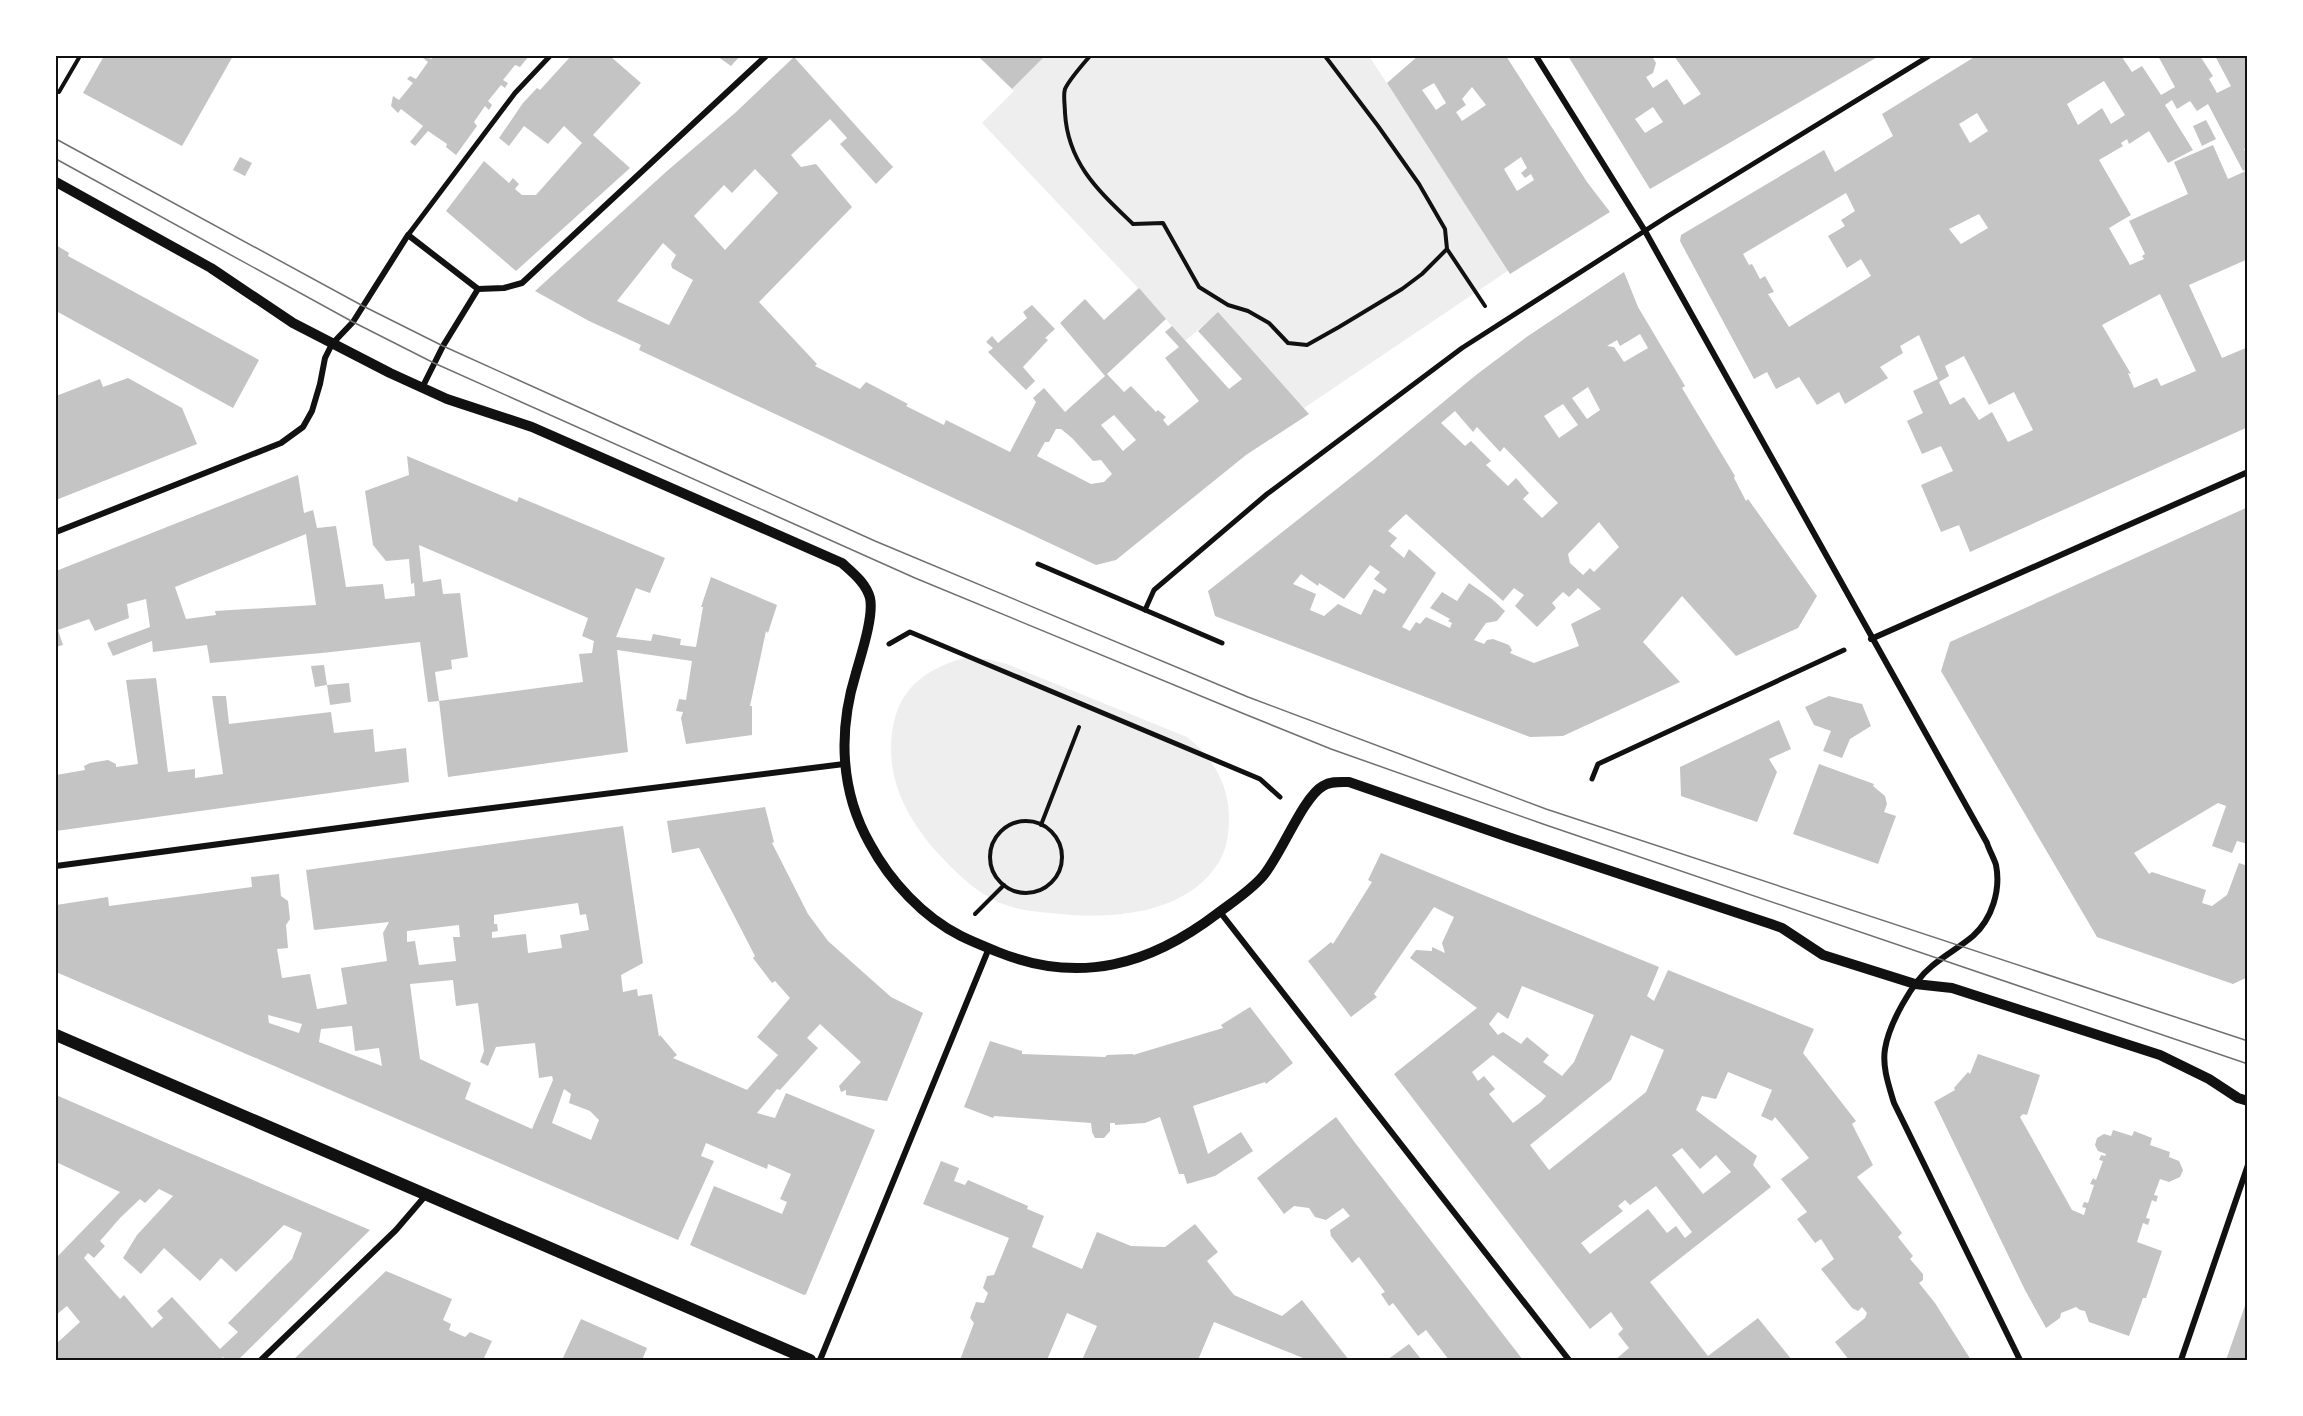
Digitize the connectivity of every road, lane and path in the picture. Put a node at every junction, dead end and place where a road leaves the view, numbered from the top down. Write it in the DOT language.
graph roads {
  1 [pos="80,56"];
  2 [pos="550,56"];
  3 [pos="766,56"];
  4 [pos="1090,56"];
  5 [pos="1324,56"];
  6 [pos="1536,56"];
  7 [pos="1929,56"];
  8 [pos="59,92"];
  9 [pos="56,182"];
  10 [pos="1645,231"];
  11 [pos="408,235"];
  12 [pos="1447,249"];
  13 [pos="478,288"];
  14 [pos="1498,325"];
  15 [pos="332,344"];
  16 [pos="422,388"];
  17 [pos="2247,472"];
  18 [pos="56,532"];
  19 [pos="1038,564"];
  20 [pos="1145,610"];
  21 [pos="1871,639"];
  22 [pos="1222,643"];
  23 [pos="888,644"];
  24 [pos="1844,650"];
  25 [pos="1088,706"];
  26 [pos="844,765"];
  27 [pos="1592,779"];
  28 [pos="1280,797"];
  29 [pos="1041,825"];
  30 [pos="56,866"];
  31 [pos="1004,885"];
  32 [pos="1220,912"];
  33 [pos="974,915"];
  34 [pos="989,948"];
  35 [pos="1915,984"];
  36 [pos="56,1035"];
  37 [pos="2247,1101"];
  38 [pos="2247,1165"];
  39 [pos="426,1195"];
  40 [pos="261,1360"];
  41 [pos="810,1360"];
  42 [pos="820,1360"];
  43 [pos="1569,1360"];
  44 [pos="2020,1360"];
  45 [pos="2181,1360"];
  1 -- 8 [label="path"];
  2 -- 11 [label="street"];
  3 -- 13 [label="street"];
  4 -- 12 [label="path"];
  5 -- 12 [label="path"];
  6 -- 10 [label="street"];
  7 -- 10 [label="street"];
  9 -- 15 [label="street"];
  10 -- 14 [label="street"];
  10 -- 21 [label="street"];
  11 -- 13 [label="street"];
  11 -- 15 [label="street"];
  12 -- 14 [label="path"];
  13 -- 16 [label="street"];
  14 -- 20 [label="street"];
  15 -- 16 [label="street"];
  15 -- 18 [label="street"];
  16 -- 26 [label="street"];
  17 -- 21 [label="street"];
  19 -- 20 [label="street"];
  20 -- 22 [label="street"];
  21 -- 35 [label="street"];
  23 -- 25 [label="street"];
  24 -- 27 [label="street"];
  25 -- 28 [label="street"];
  25 -- 29 [label="path"];
  26 -- 30 [label="street"];
  26 -- 34 [label="street"];
  29 -- 31 [label="path"];
  29 -- 31 [label="path"];
  31 -- 33 [label="path"];
  32 -- 34 [label="street"];
  32 -- 35 [label="street"];
  32 -- 43 [label="street"];
  34 -- 42 [label="street"];
  35 -- 37 [label="street"];
  35 -- 44 [label="street"];
  36 -- 39 [label="main road"];
  38 -- 45 [label="street"];
  39 -- 40 [label="street"];
  39 -- 41 [label="main road"];
}
